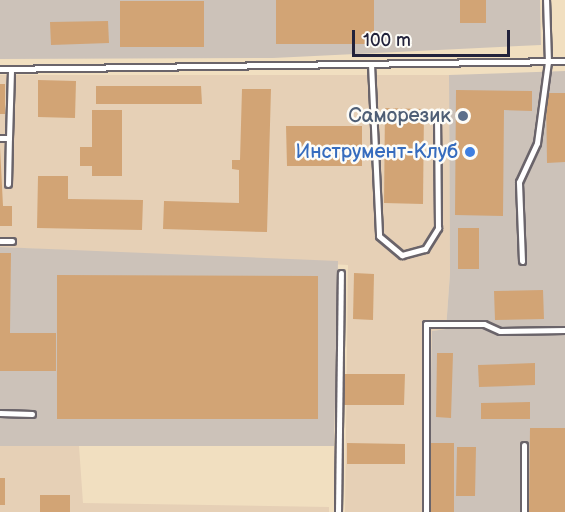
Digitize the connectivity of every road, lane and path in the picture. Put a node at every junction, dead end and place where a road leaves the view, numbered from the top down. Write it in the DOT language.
graph roads {
  1 [pos="546,0"];
  2 [pos="565,61"];
  3 [pos="548,62"];
  4 [pos="371,64"];
  5 [pos="0,69"];
  6 [pos="11,69"];
  7 [pos="437,117"];
  8 [pos="0,138"];
  9 [pos="9,138"];
  10 [pos="8,184"];
  11 [pos="0,242"];
  12 [pos="12,242"];
  13 [pos="522,261"];
  14 [pos="341,273"];
  15 [pos="565,330"];
  16 [pos="0,413"];
  17 [pos="32,414"];
  18 [pos="524,445"];
  19 [pos="338,512"];
  20 [pos="426,512"];
  21 [pos="524,512"];
  1 -- 3 [label="lane"];
  2 -- 3 [label="lane"];
  3 -- 4 [label="lane"];
  3 -- 13 [label="lane"];
  4 -- 6 [label="lane"];
  4 -- 7 [label="lane"];
  5 -- 6 [label="lane"];
  6 -- 9 [label="lane"];
  8 -- 9 [label="lane"];
  9 -- 10 [label="lane"];
  11 -- 12 [label="lane"];
  14 -- 19 [label="lane"];
  15 -- 20 [label="lane"];
  16 -- 17 [label="lane"];
  18 -- 21 [label="lane"];
}
